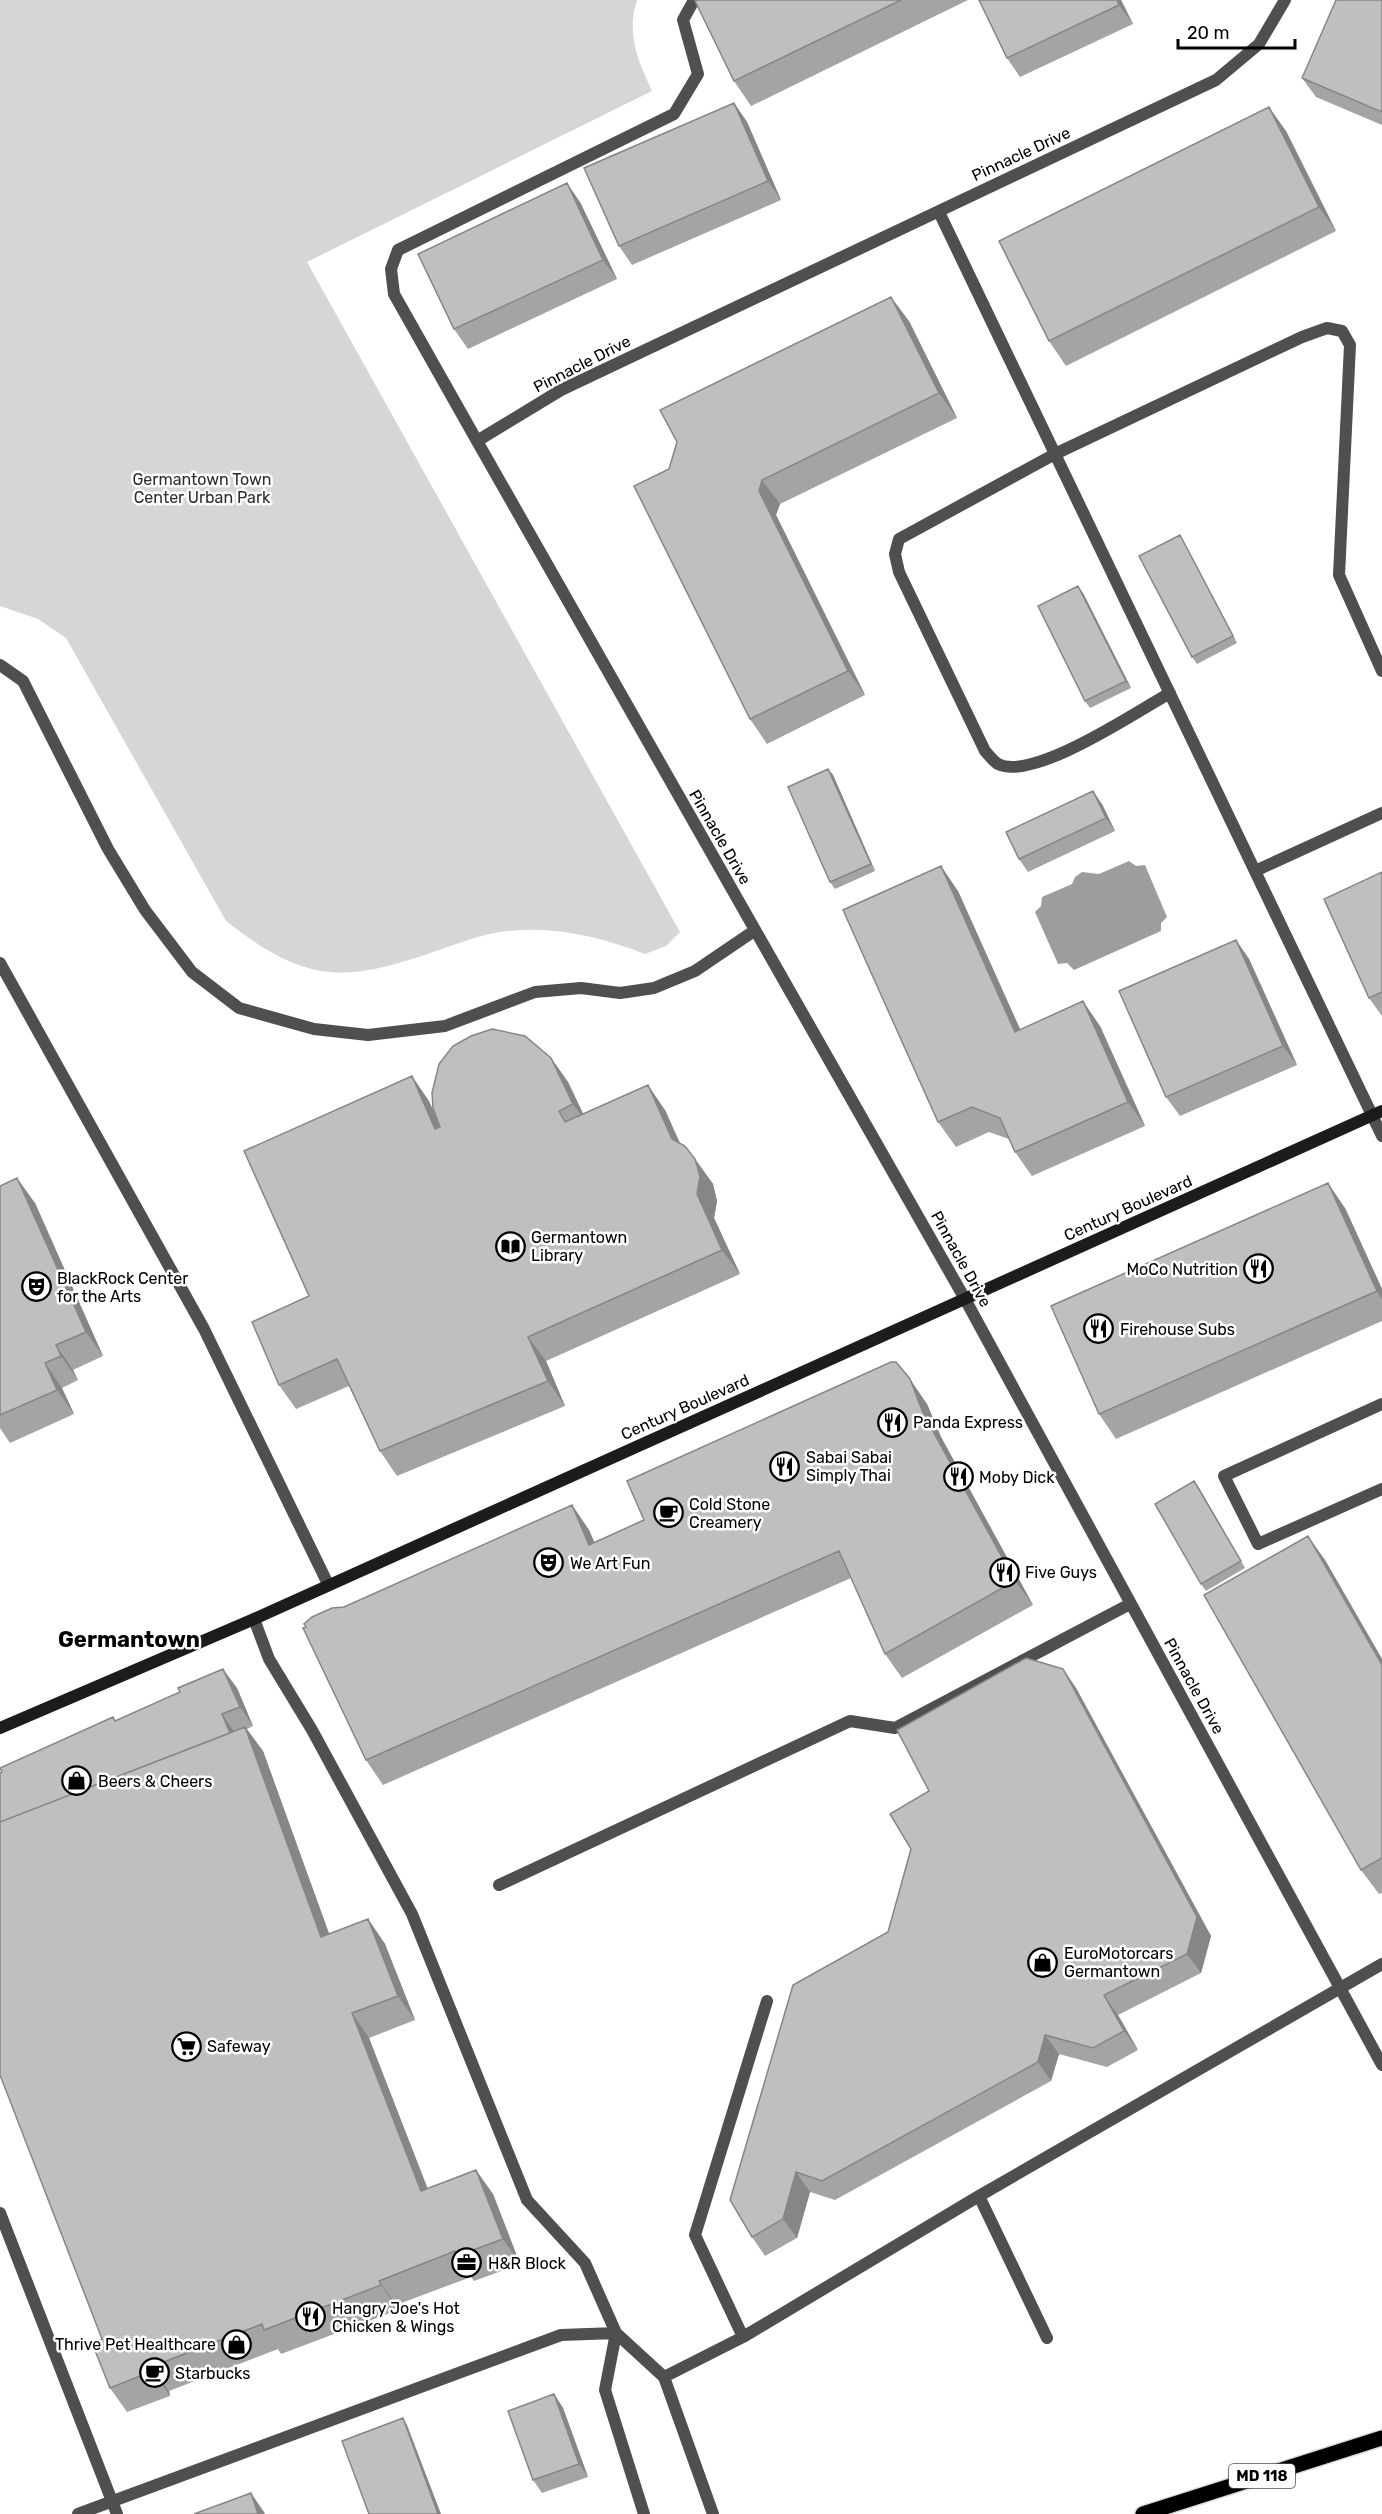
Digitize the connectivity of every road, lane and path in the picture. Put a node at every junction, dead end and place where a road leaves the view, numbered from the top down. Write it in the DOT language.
graph roads {
  1 [pos="694,0"];
  2 [pos="1285,0"];
  3 [pos="939,212"];
  4 [pos="477,441"];
  5 [pos="1055,454"];
  6 [pos="0,665"];
  7 [pos="1382,671"];
  8 [pos="1170,693"];
  9 [pos="1382,813"];
  10 [pos="1255,871"];
  11 [pos="754,931"];
  12 [pos="0,963"];
  13 [pos="1378,1113"];
  14 [pos="1382,1136"];
  15 [pos="965,1299"];
  16 [pos="1382,1404"];
  17 [pos="1380,1494"];
  18 [pos="328,1584"];
  19 [pos="1130,1604"];
  20 [pos="254,1619"];
  21 [pos="0,1728"];
  22 [pos="499,1885"];
  23 [pos="1382,1964"];
  24 [pos="1340,1988"];
  25 [pos="767,2001"];
  26 [pos="1382,2066"];
  27 [pos="980,2196"];
  28 [pos="0,2213"];
  29 [pos="616,2332"];
  30 [pos="743,2337"];
  31 [pos="1047,2338"];
  32 [pos="664,2377"];
  33 [pos="1382,2438"];
  34 [pos="112,2501"];
  35 [pos="78,2514"];
  36 [pos="117,2514"];
  37 [pos="644,2514"];
  38 [pos="713,2514"];
  39 [pos="1143,2514"];
  1 -- 4 [label="street"];
  2 -- 3 [label="street, Pinnacle Drive"];
  3 -- 4 [label="street, Pinnacle Drive"];
  3 -- 5 [label="street"];
  4 -- 11 [label="street, Pinnacle Drive"];
  5 -- 7 [label="street"];
  5 -- 8 [label="street"];
  5 -- 8 [label="street"];
  6 -- 11 [label="street"];
  8 -- 10 [label="street"];
  9 -- 10 [label="street"];
  10 -- 13 [label="street"];
  11 -- 15 [label="street, Pinnacle Drive"];
  12 -- 18 [label="street"];
  13 -- 14 [label="street"];
  13 -- 15 [label="street, Century Boulevard"];
  15 -- 18 [label="street, Century Boulevard"];
  15 -- 19 [label="street, Pinnacle Drive"];
  16 -- 17 [label="street"];
  18 -- 20 [label="street, Century Boulevard"];
  19 -- 22 [label="street"];
  19 -- 24 [label="street, Pinnacle Drive"];
  20 -- 21 [label="street, Century Boulevard"];
  20 -- 29 [label="street"];
  23 -- 24 [label="street"];
  24 -- 26 [label="street, Pinnacle Drive"];
  24 -- 27 [label="street"];
  25 -- 30 [label="street"];
  27 -- 30 [label="street"];
  27 -- 31 [label="street"];
  28 -- 34 [label="street"];
  29 -- 32 [label="street"];
  29 -- 34 [label="street"];
  29 -- 37 [label="street"];
  30 -- 32 [label="street"];
  32 -- 38 [label="street"];
  33 -- 39 [label="main road, MD 118"];
  34 -- 35 [label="street"];
  34 -- 36 [label="street"];
}
